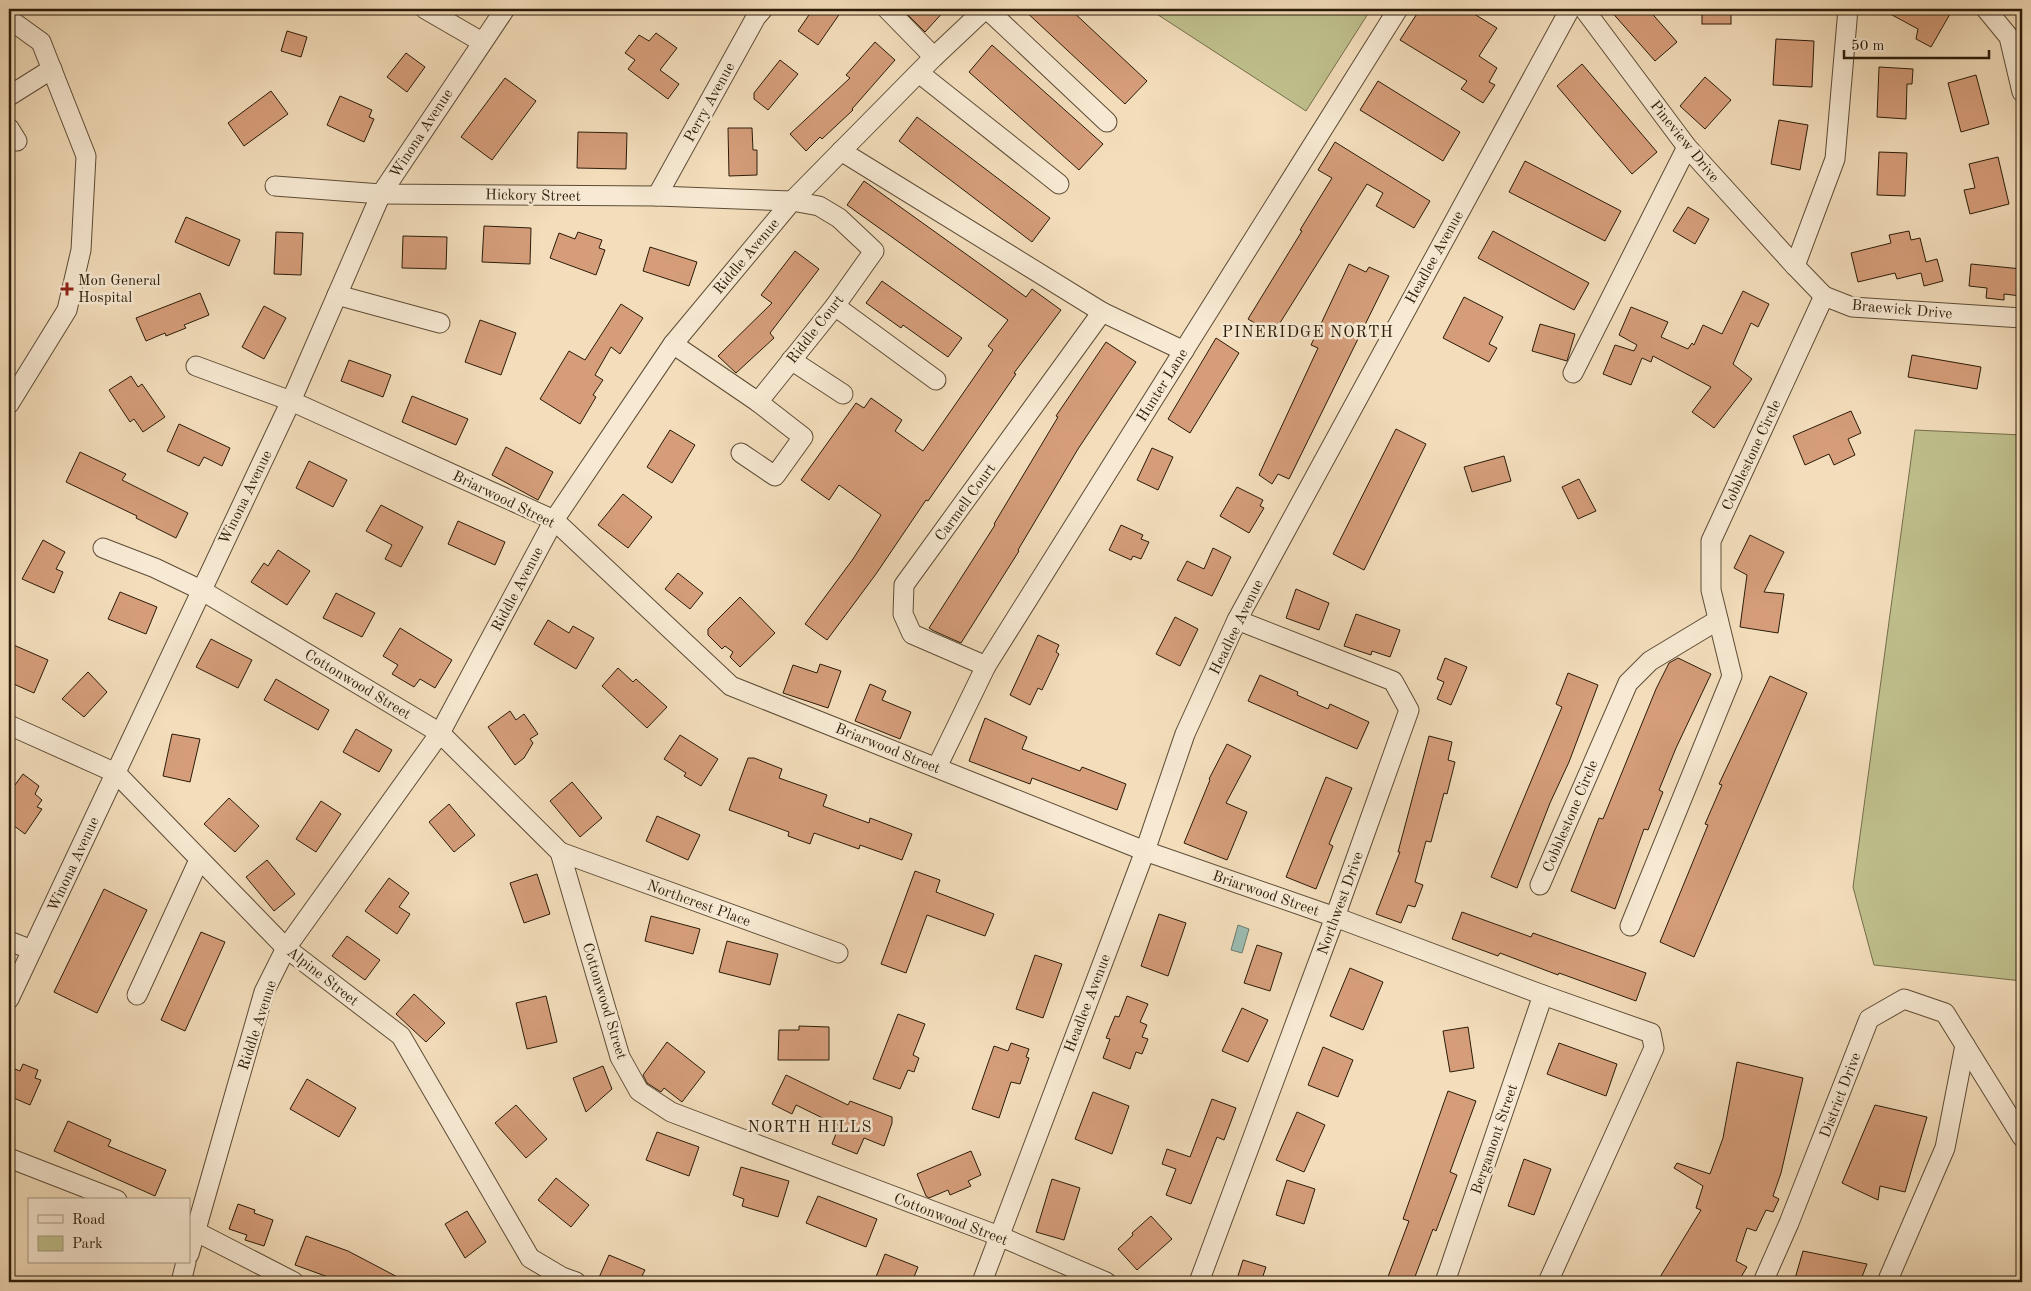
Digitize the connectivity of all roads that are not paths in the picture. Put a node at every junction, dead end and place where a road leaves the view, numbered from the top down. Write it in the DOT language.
graph roads {
  1 [pos="425,9"];
  2 [pos="506,9"];
  3 [pos="763,9"];
  4 [pos="887,9"];
  5 [pos="986,9"];
  6 [pos="1398,9"];
  7 [pos="1570,9"];
  8 [pos="1584,9"];
  9 [pos="1848,9"];
  10 [pos="1986,9"];
  11 [pos="9,19"];
  12 [pos="482,42"];
  13 [pos="934,57"];
  14 [pos="52,69"];
  15 [pos="919,72"];
  16 [pos="2022,92"];
  17 [pos="9,96"];
  18 [pos="1107,122"];
  19 [pos="1687,147"];
  20 [pos="842,151"];
  21 [pos="1059,184"];
  22 [pos="275,186"];
  23 [pos="382,194"];
  24 [pos="657,196"];
  25 [pos="792,201"];
  26 [pos="1795,266"];
  27 [pos="337,295"];
  28 [pos="1824,296"];
  29 [pos="835,306"];
  30 [pos="1102,312"];
  31 [pos="2022,318"];
  32 [pos="440,323"];
  33 [pos="673,344"];
  34 [pos="1184,351"];
  35 [pos="791,360"];
  36 [pos="196,366"];
  37 [pos="1573,373"];
  38 [pos="936,380"];
  39 [pos="843,394"];
  40 [pos="291,402"];
  41 [pos="758,402"];
  42 [pos="9,404"];
  43 [pos="741,453"];
  44 [pos="554,520"];
  45 [pos="103,548"];
  46 [pos="201,590"];
  47 [pos="1237,620"];
  48 [pos="1718,620"];
  49 [pos="986,666"];
  50 [pos="9,725"];
  51 [pos="440,733"];
  52 [pos="937,767"];
  53 [pos="116,773"];
  54 [pos="560,852"];
  55 [pos="1145,852"];
  56 [pos="199,860"];
  57 [pos="1540,885"];
  58 [pos="1335,918"];
  59 [pos="1630,926"];
  60 [pos="9,940"];
  61 [pos="286,948"];
  62 [pos="32,950"];
  63 [pos="838,953"];
  64 [pos="137,995"];
  65 [pos="1542,995"];
  66 [pos="9,999"];
  67 [pos="1965,1045"];
  68 [pos="2022,1137"];
  69 [pos="9,1158"];
  70 [pos="112,1198"];
  71 [pos="192,1229"];
  72 [pos="999,1236"];
  73 [pos="190,1246"];
  74 [pos="186,1264"];
  75 [pos="181,1282"];
  76 [pos="294,1282"];
  77 [pos="576,1282"];
  78 [pos="982,1282"];
  79 [pos="1106,1282"];
  80 [pos="1199,1282"];
  81 [pos="1445,1282"];
  82 [pos="1548,1282"];
  83 [pos="1763,1282"];
  84 [pos="1887,1282"];
  1 -- 12 [label="street"];
  2 -- 12 [label="street, Winona Avenue"];
  3 -- 24 [label="street, Perry Avenue"];
  4 -- 13 [label="street"];
  5 -- 13 [label="street, Riddle Avenue"];
  5 -- 18 [label="street"];
  6 -- 34 [label="street, Hunter Lane"];
  7 -- 47 [label="street, Headlee Avenue"];
  8 -- 19 [label="street, Pineview Drive"];
  9 -- 26 [label="street"];
  10 -- 16 [label="street"];
  11 -- 14 [label="street"];
  12 -- 23 [label="street, Winona Avenue"];
  13 -- 15 [label="street, Riddle Avenue"];
  14 -- 17 [label="street"];
  14 -- 42 [label="street"];
  15 -- 20 [label="street, Riddle Avenue"];
  15 -- 21 [label="street"];
  19 -- 26 [label="street, Pineview Drive"];
  19 -- 37 [label="street"];
  20 -- 25 [label="street, Riddle Avenue"];
  20 -- 30 [label="street"];
  22 -- 23 [label="street, Hickory Street"];
  23 -- 24 [label="street, Hickory Street"];
  23 -- 27 [label="street, Winona Avenue"];
  24 -- 25 [label="street, Hickory Street"];
  25 -- 29 [label="street, Riddle Court"];
  25 -- 33 [label="street, Riddle Avenue"];
  26 -- 28 [label="street, Braewick Drive"];
  27 -- 32 [label="street"];
  27 -- 40 [label="street, Winona Avenue"];
  28 -- 31 [label="street, Braewick Drive"];
  28 -- 48 [label="street, Cobblestone Circle"];
  29 -- 35 [label="street, Riddle Court"];
  29 -- 38 [label="street"];
  30 -- 34 [label="street"];
  30 -- 49 [label="street, Carmell Court"];
  33 -- 41 [label="street"];
  33 -- 44 [label="street, Riddle Avenue"];
  34 -- 49 [label="street, Hunter Lane"];
  35 -- 39 [label="street"];
  35 -- 41 [label="street, Riddle Court"];
  36 -- 40 [label="street, Briarwood Street"];
  40 -- 44 [label="street, Briarwood Street"];
  40 -- 46 [label="street, Winona Avenue"];
  41 -- 43 [label="street"];
  44 -- 51 [label="street, Riddle Avenue"];
  44 -- 52 [label="street, Briarwood Street"];
  45 -- 46 [label="street, Cottonwood Street"];
  46 -- 51 [label="street, Cottonwood Street"];
  46 -- 53 [label="street, Winona Avenue"];
  47 -- 55 [label="street, Headlee Avenue"];
  47 -- 58 [label="street, Northwest Drive"];
  48 -- 57 [label="street, Cobblestone Circle"];
  48 -- 59 [label="street, Cobblestone Circle"];
  49 -- 52 [label="street, Hunter Lane"];
  50 -- 53 [label="street, Alpine Street"];
  51 -- 54 [label="street, Cottonwood Street"];
  51 -- 61 [label="street, Riddle Avenue"];
  52 -- 55 [label="street, Briarwood Street"];
  53 -- 56 [label="street, Alpine Street"];
  53 -- 62 [label="street, Winona Avenue"];
  54 -- 63 [label="street, Northcrest Place"];
  54 -- 72 [label="street, Cottonwood Street"];
  55 -- 58 [label="street, Briarwood Street"];
  55 -- 72 [label="street, Headlee Avenue"];
  56 -- 61 [label="street, Alpine Street"];
  56 -- 64 [label="street"];
  58 -- 65 [label="street, Briarwood Street"];
  58 -- 80 [label="street, Northwest Drive"];
  60 -- 62 [label="street"];
  61 -- 71 [label="street, Riddle Avenue"];
  61 -- 77 [label="street, Alpine Street"];
  62 -- 66 [label="street, Winona Avenue"];
  65 -- 81 [label="street, Bergamont Street"];
  65 -- 82 [label="street, Briarwood Street"];
  67 -- 68 [label="street, District Drive"];
  67 -- 83 [label="street, District Drive"];
  67 -- 84 [label="street"];
  69 -- 70 [label="street"];
  71 -- 73 [label="street, Riddle Avenue"];
  71 -- 76 [label="street"];
  72 -- 78 [label="street, Headlee Avenue"];
  72 -- 79 [label="street, Cottonwood Street"];
  74 -- 75 [label="street"];
}
